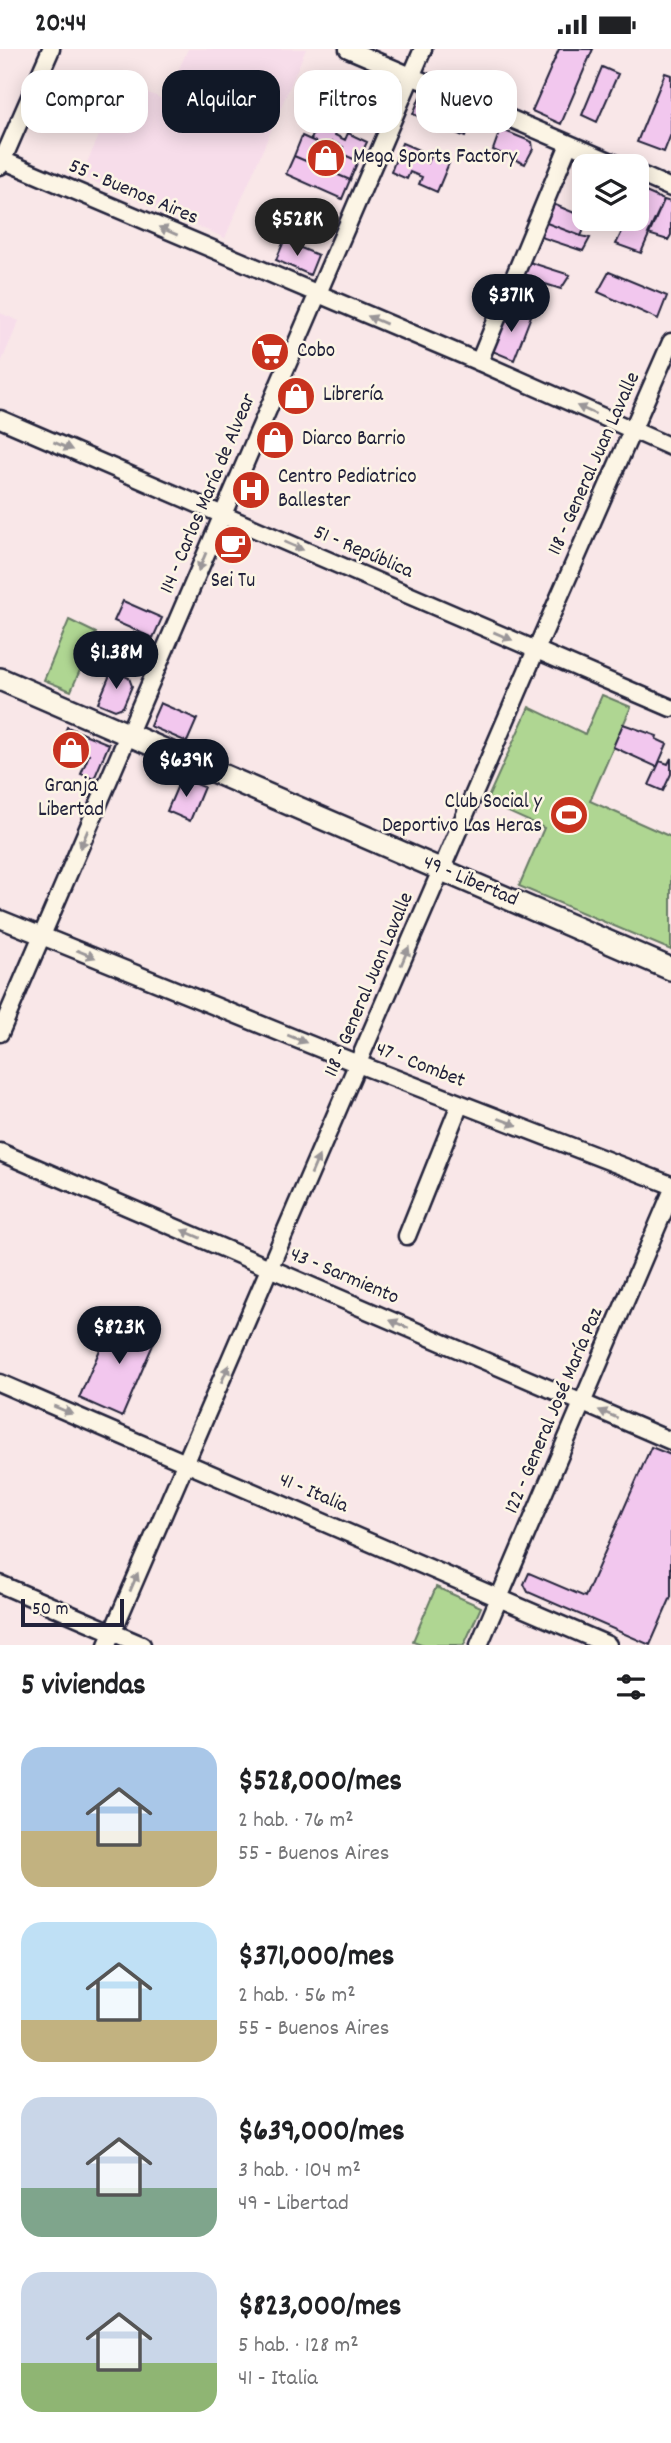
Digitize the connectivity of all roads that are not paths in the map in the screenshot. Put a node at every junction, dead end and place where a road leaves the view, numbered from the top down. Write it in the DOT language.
graph roads {
  1 [pos="51,49"];
  2 [pos="348,49"];
  3 [pos="423,49"];
  4 [pos="411,76"];
  5 [pos="569,143"];
  6 [pos="594,154"];
  7 [pos="1,162"];
  8 [pos="649,178"];
  9 [pos="671,188"];
  10 [pos="317,295"];
  11 [pos="671,342"];
  12 [pos="479,362"];
  13 [pos="0,419"];
  14 [pos="633,431"];
  15 [pos="671,447"];
  16 [pos="222,515"];
  17 [pos="536,650"];
  18 [pos="0,679"];
  19 [pos="671,708"];
  20 [pos="128,735"];
  21 [pos="442,870"];
  22 [pos="0,919"];
  23 [pos="42,936"];
  24 [pos="671,968"];
  25 [pos="0,1033"];
  26 [pos="358,1064"];
  27 [pos="460,1104"];
  28 [pos="0,1152"];
  29 [pos="671,1185"];
  30 [pos="671,1194"];
  31 [pos="407,1236"];
  32 [pos="270,1268"];
  33 [pos="0,1383"];
  34 [pos="582,1402"];
  35 [pos="671,1441"];
  36 [pos="186,1462"];
  37 [pos="0,1584"];
  38 [pos="499,1598"];
  39 [pos="110,1639"];
  40 [pos="142,1645"];
  41 [pos="479,1645"];
  42 [pos="608,1645"];
  1 -- 7 [label="street"];
  2 -- 4 [label="street"];
  3 -- 4 [label="street, 114 - Carlos María de Alvear"];
  4 -- 5 [label="street"];
  4 -- 10 [label="street, 114 - Carlos María de Alvear"];
  5 -- 6 [label="street"];
  5 -- 12 [label="street"];
  10 -- 7 [label="street, 55 - Buenos Aires, one-way"];
  8 -- 9 [label="street"];
  12 -- 10 [label="street, 55 - Buenos Aires, one-way"];
  10 -- 16 [label="street, 114 - Carlos María de Alvear"];
  11 -- 14 [label="street, 118 - General Juan Lavalle"];
  14 -- 12 [label="street, 55 - Buenos Aires, one-way"];
  13 -- 16 [label="street, 51 - República, one-way"];
  14 -- 15 [label="street, 55 - Buenos Aires"];
  14 -- 17 [label="street, 118 - General Juan Lavalle"];
  16 -- 17 [label="street, 51 - República, one-way"];
  16 -- 20 [label="street, 114 - Carlos María de Alvear, one-way"];
  17 -- 19 [label="street, 51 - República"];
  17 -- 21 [label="street, 118 - General Juan Lavalle"];
  18 -- 20 [label="street, 49 - Libertad"];
  20 -- 21 [label="street, 49 - Libertad"];
  20 -- 23 [label="street, 114 - Carlos María de Alvear, one-way"];
  21 -- 24 [label="street, 49 - Libertad"];
  26 -- 21 [label="street, 118 - General Juan Lavalle, one-way"];
  22 -- 23 [label="street, 47 - Combet"];
  23 -- 25 [label="street, 114 - Carlos María de Alvear"];
  23 -- 26 [label="street, 47 - Combet, one-way"];
  26 -- 27 [label="street, 47 - Combet"];
  32 -- 26 [label="street, 118 - General Juan Lavalle, one-way"];
  27 -- 29 [label="street, 47 - Combet, one-way"];
  27 -- 31 [label="street"];
  32 -- 28 [label="street, 43 - Sarmiento, one-way"];
  30 -- 34 [label="street, 122 - General José María Paz"];
  34 -- 32 [label="street, 43 - Sarmiento, one-way"];
  36 -- 32 [label="street, 118 - General Juan Lavalle, one-way"];
  33 -- 36 [label="street, 41 - Italia, one-way"];
  35 -- 34 [label="street, 43 - Sarmiento, one-way"];
  34 -- 38 [label="street, 122 - General José María Paz"];
  36 -- 38 [label="street, 41 - Italia"];
  39 -- 36 [label="street, 118 - General Juan Lavalle, one-way"];
  37 -- 39 [label="street"];
  38 -- 41 [label="street, 122 - General José María Paz"];
  38 -- 42 [label="street, 41 - Italia"];
  39 -- 40 [label="street"];
}
